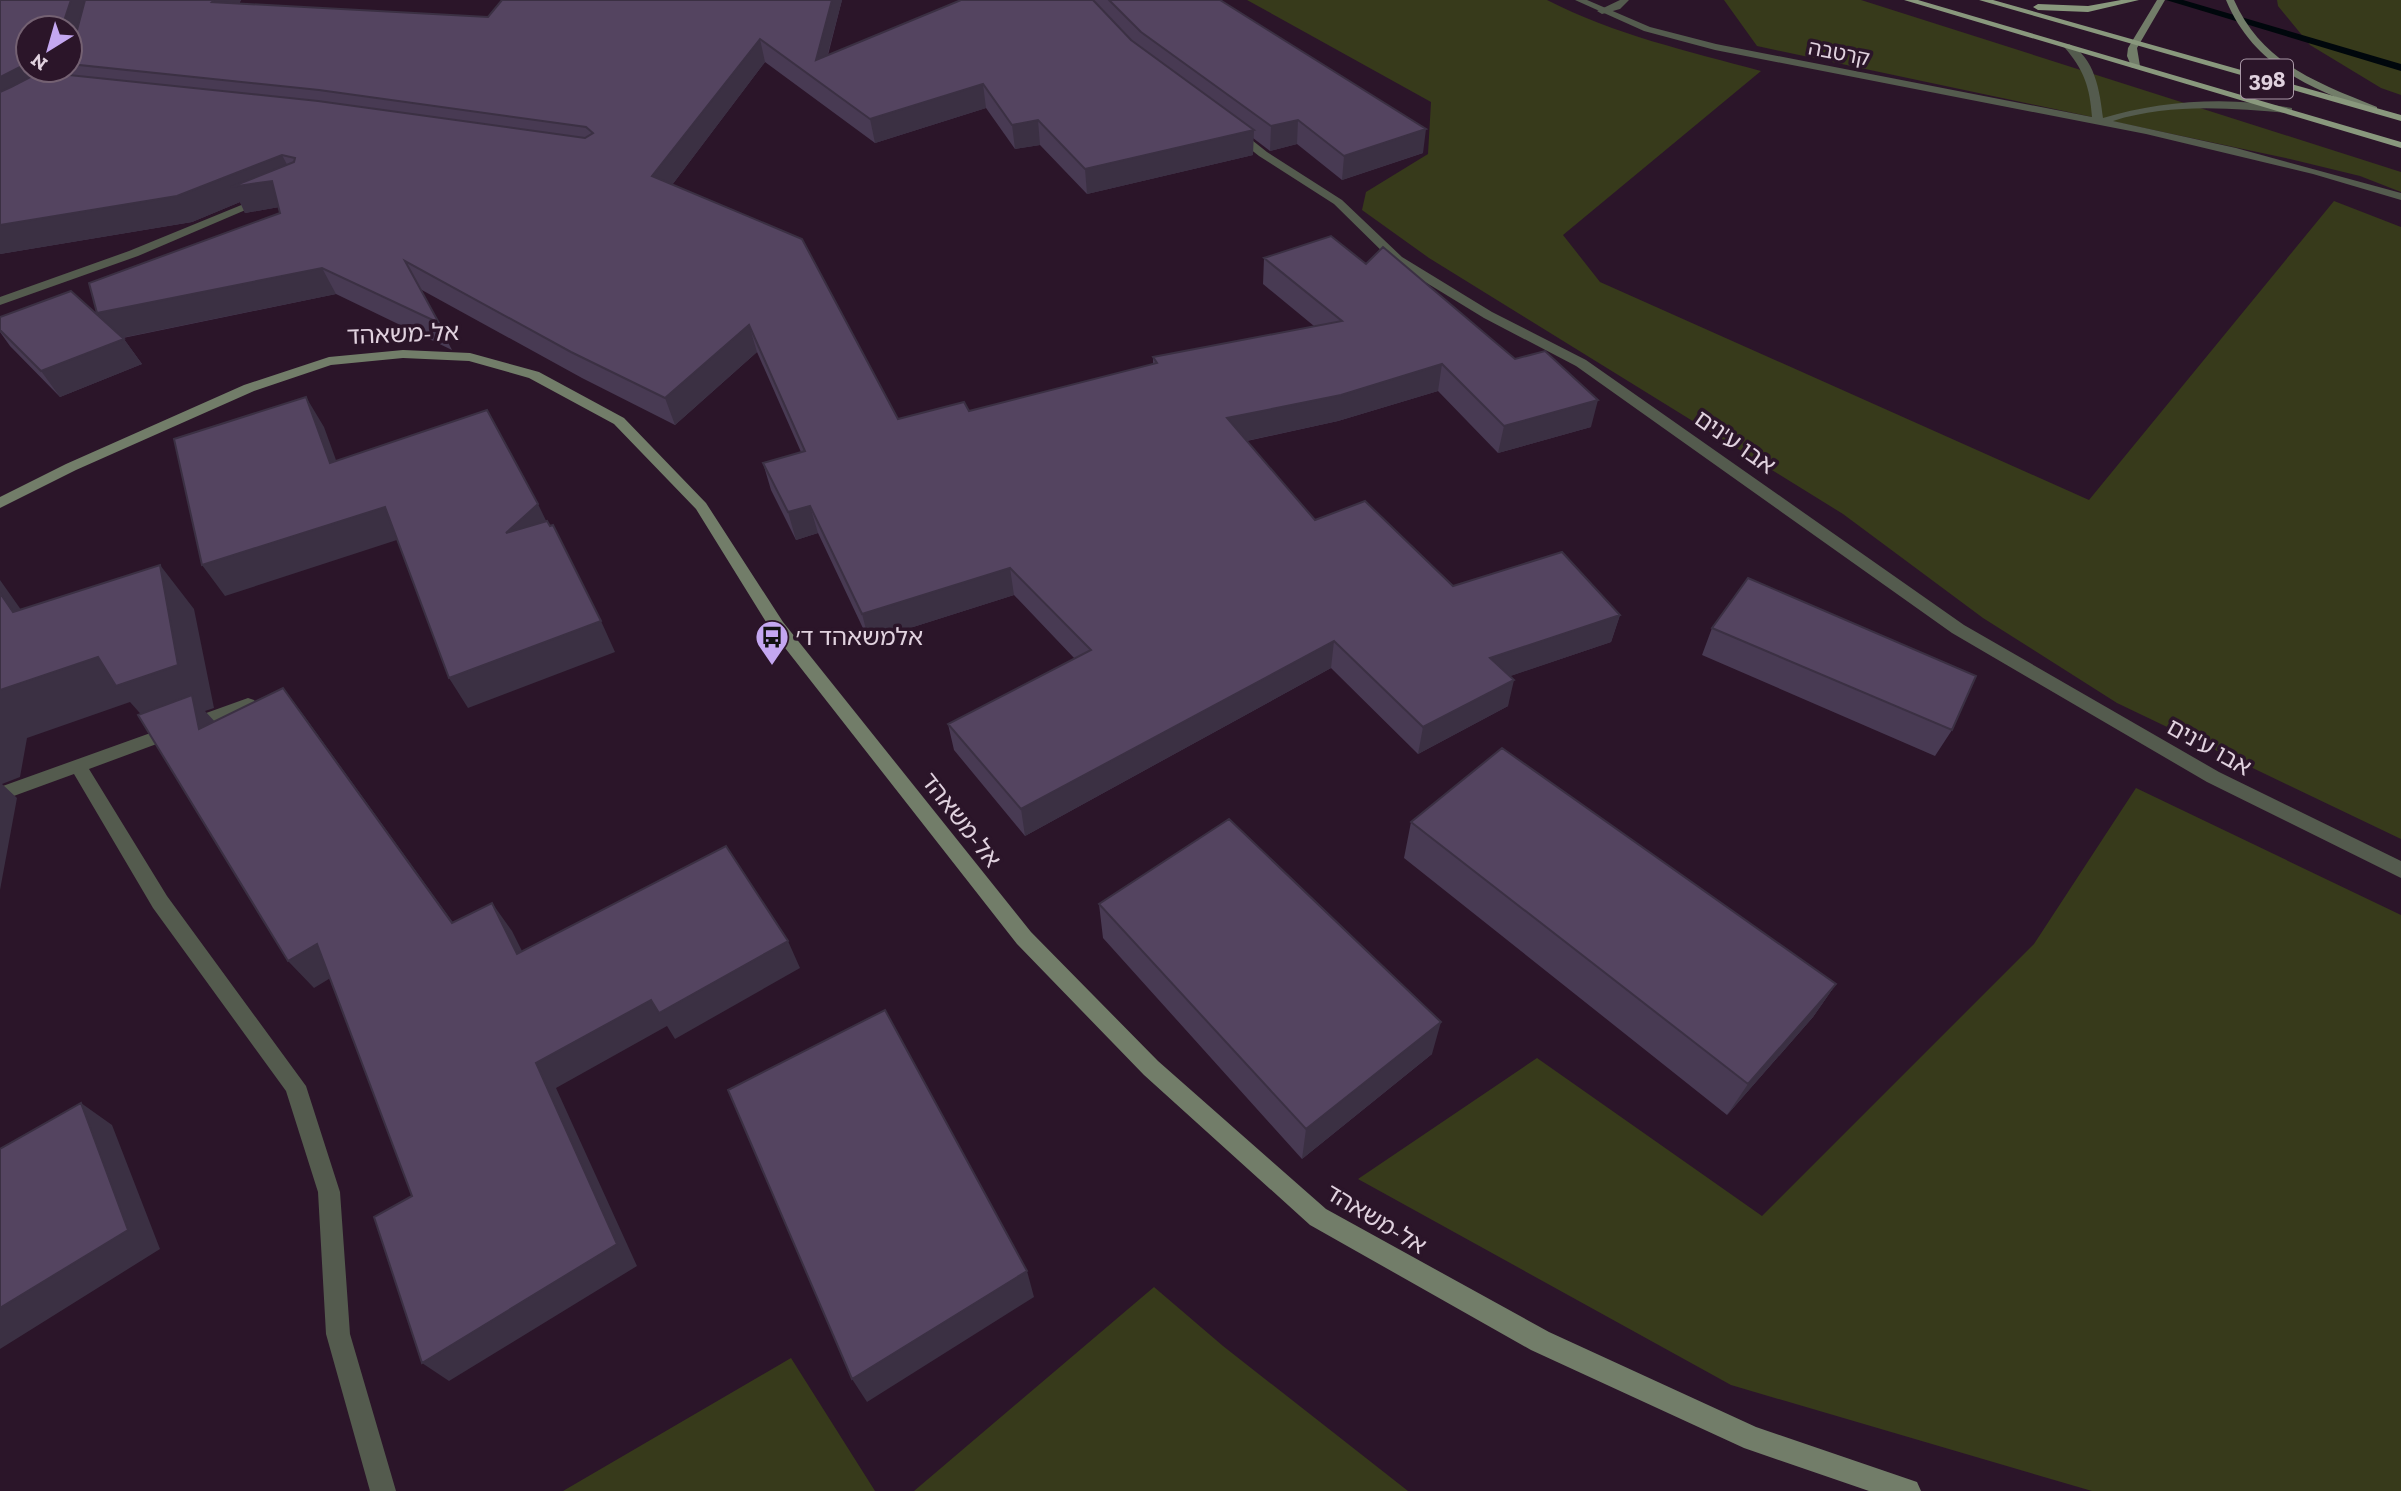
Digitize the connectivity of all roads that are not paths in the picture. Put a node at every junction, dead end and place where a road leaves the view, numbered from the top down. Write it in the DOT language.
graph roads {
  1 [pos="1580,0"];
  2 [pos="1625,0"];
  3 [pos="1909,0"];
  4 [pos="1983,0"];
  5 [pos="2135,0"];
  6 [pos="2161,0"];
  7 [pos="2230,0"];
  8 [pos="1602,11"];
  9 [pos="2133,41"];
  10 [pos="2069,47"];
  11 [pos="2135,66"];
  12 [pos="2373,109"];
  13 [pos="2288,110"];
  14 [pos="2401,118"];
  15 [pos="2098,123"];
  16 [pos="1226,125"];
  17 [pos="2401,145"];
  18 [pos="276,194"];
  19 [pos="2401,197"];
  20 [pos="0,300"];
  21 [pos="0,503"];
  22 [pos="248,704"];
  23 [pos="78,765"];
  24 [pos="0,794"];
  25 [pos="2401,870"];
  26 [pos="383,1491"];
  27 [pos="1908,1491"];
  1 -- 8 [label="street, קרטבה"];
  2 -- 8 [label="street"];
  3 -- 10 [label="main road, 398"];
  4 -- 5 [label="main road"];
  4 -- 9 [label="main road, 398"];
  6 -- 9 [label="street"];
  7 -- 12 [label="street"];
  8 -- 15 [label="street, קרטבה"];
  9 -- 11 [label="street"];
  9 -- 12 [label="main road, 398"];
  10 -- 11 [label="main road, 398"];
  10 -- 15 [label="street"];
  11 -- 13 [label="main road, 398"];
  12 -- 14 [label="main road, 398"];
  13 -- 15 [label="street, קרטבה"];
  13 -- 17 [label="main road, 398"];
  15 -- 19 [label="street, קרטבה"];
  16 -- 25 [label="street, אבו ע'נים"];
  18 -- 20 [label="street"];
  21 -- 27 [label="street, אל-משאהד"];
  22 -- 23 [label="street"];
  23 -- 24 [label="street"];
  23 -- 26 [label="street"];
}
